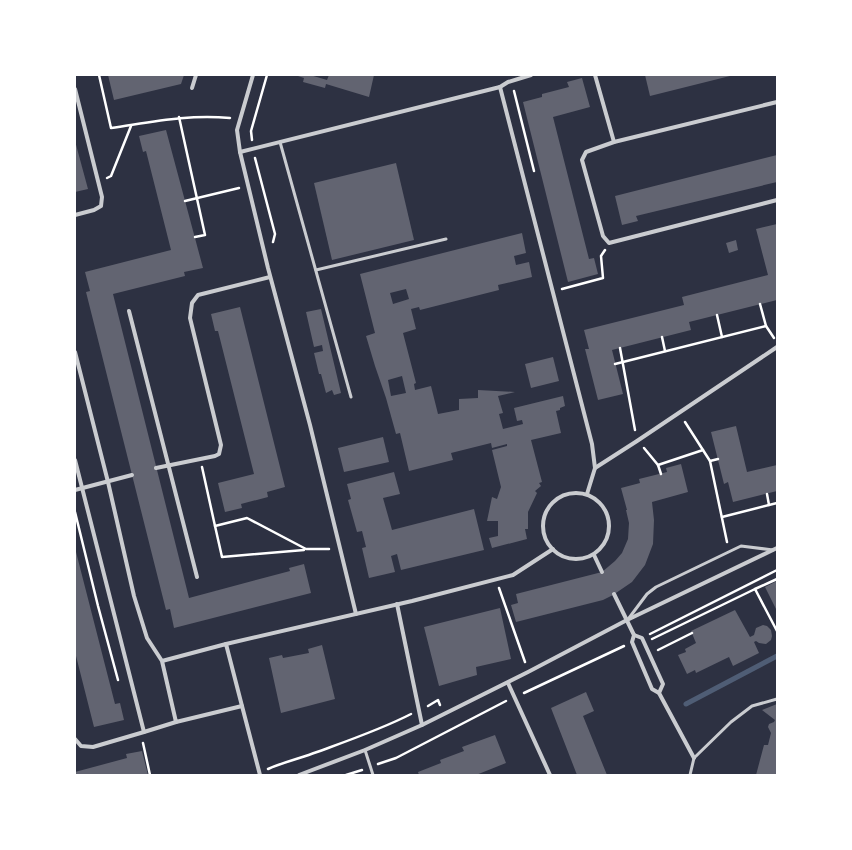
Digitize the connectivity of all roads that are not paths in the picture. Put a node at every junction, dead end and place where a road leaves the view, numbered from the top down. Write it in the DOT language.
graph roads {
  1 [pos="196,75"];
  2 [pos="253,75"];
  3 [pos="531,75"];
  4 [pos="594,75"];
  5 [pos="500,87"];
  6 [pos="192,88"];
  7 [pos="75,89"];
  8 [pos="777,102"];
  9 [pos="280,142"];
  10 [pos="614,142"];
  11 [pos="240,152"];
  12 [pos="777,200"];
  13 [pos="75,215"];
  14 [pos="446,239"];
  15 [pos="316,270"];
  16 [pos="270,277"];
  17 [pos="129,311"];
  18 [pos="777,347"];
  19 [pos="75,352"];
  20 [pos="351,398"];
  21 [pos="75,460"];
  22 [pos="169,465"];
  23 [pos="156,468"];
  24 [pos="595,468"];
  25 [pos="132,475"];
  26 [pos="108,482"];
  27 [pos="83,488"];
  28 [pos="75,490"];
  29 [pos="587,494"];
  30 [pos="553,549"];
  31 [pos="775,549"];
  32 [pos="594,554"];
  33 [pos="602,572"];
  34 [pos="197,577"];
  35 [pos="614,594"];
  36 [pos="396,604"];
  37 [pos="356,614"];
  38 [pos="627,620"];
  39 [pos="634,635"];
  40 [pos="226,644"];
  41 [pos="162,661"];
  42 [pos="508,682"];
  43 [pos="659,693"];
  44 [pos="777,699"];
  45 [pos="242,706"];
  46 [pos="176,722"];
  47 [pos="422,725"];
  48 [pos="142,732"];
  49 [pos="75,739"];
  50 [pos="365,750"];
  51 [pos="694,758"];
  52 [pos="548,774"];
  53 [pos="260,775"];
  54 [pos="300,775"];
  55 [pos="373,775"];
  56 [pos="690,775"];
  1 -- 6 [label="street"];
  2 -- 11 [label="street"];
  3 -- 5 [label="street"];
  4 -- 10 [label="street"];
  5 -- 9 [label="street"];
  5 -- 24 [label="street"];
  7 -- 13 [label="street"];
  8 -- 10 [label="street"];
  9 -- 11 [label="street"];
  9 -- 15 [label="lane"];
  10 -- 12 [label="street"];
  11 -- 16 [label="street"];
  14 -- 15 [label="lane"];
  15 -- 20 [label="lane"];
  16 -- 22 [label="street"];
  16 -- 37 [label="street"];
  17 -- 22 [label="street"];
  18 -- 24 [label="street"];
  19 -- 26 [label="street"];
  21 -- 27 [label="street"];
  22 -- 23 [label="street"];
  22 -- 34 [label="street"];
  24 -- 29 [label="street"];
  25 -- 26 [label="street"];
  26 -- 27 [label="street"];
  26 -- 41 [label="street"];
  27 -- 28 [label="street"];
  27 -- 48 [label="street"];
  29 -- 30 [label="street"];
  29 -- 32 [label="street"];
  30 -- 32 [label="street"];
  30 -- 36 [label="street"];
  31 -- 38 [label="street"];
  31 -- 38 [label="lane"];
  32 -- 33 [label="street"];
  35 -- 38 [label="street"];
  36 -- 37 [label="street"];
  36 -- 47 [label="street"];
  37 -- 40 [label="street"];
  38 -- 39 [label="street"];
  38 -- 42 [label="street"];
  39 -- 43 [label="street"];
  39 -- 43 [label="street"];
  40 -- 41 [label="street"];
  40 -- 45 [label="street"];
  41 -- 46 [label="street"];
  42 -- 47 [label="street"];
  42 -- 52 [label="street"];
  43 -- 51 [label="street"];
  44 -- 51 [label="lane"];
  45 -- 46 [label="street"];
  45 -- 53 [label="street"];
  46 -- 48 [label="street"];
  47 -- 50 [label="street"];
  48 -- 49 [label="street"];
  50 -- 54 [label="street"];
  50 -- 55 [label="lane"];
  51 -- 56 [label="lane"];
}
